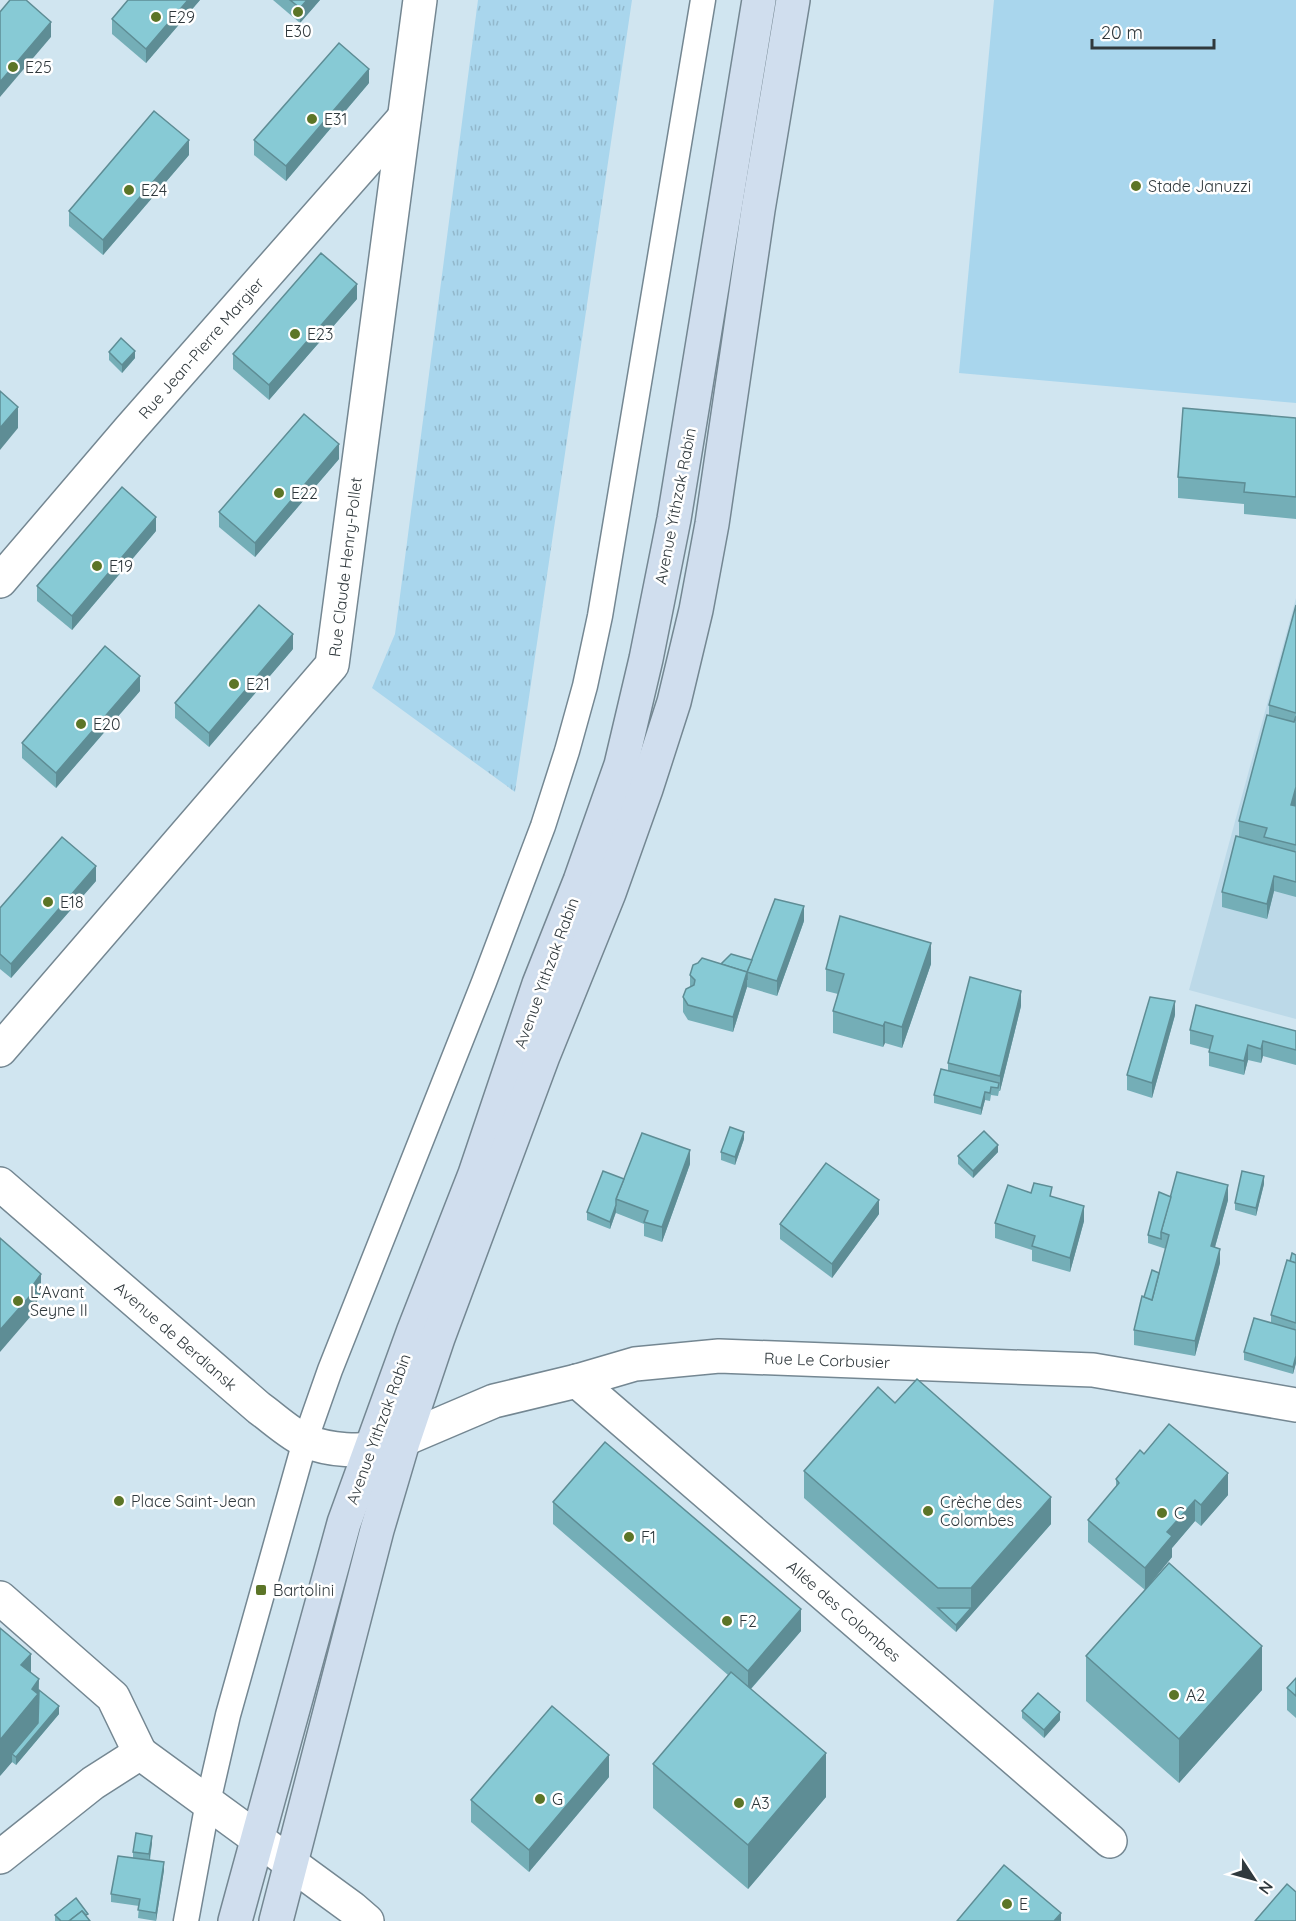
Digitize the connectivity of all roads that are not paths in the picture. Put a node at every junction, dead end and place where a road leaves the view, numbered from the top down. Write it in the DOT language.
graph roads {
  1 [pos="420,0"];
  2 [pos="703,0"];
  3 [pos="759,0"];
  4 [pos="793,0"];
  5 [pos="404,118"];
  6 [pos="0,580"];
  7 [pos="0,1050"];
  8 [pos="0,1184"];
  9 [pos="577,1381"];
  10 [pos="1296,1405"];
  11 [pos="305,1441"];
  12 [pos="403,1442"];
  13 [pos="370,1451"];
  14 [pos="0,1598"];
  15 [pos="140,1753"];
  16 [pos="208,1802"];
  17 [pos="257,1838"];
  18 [pos="1110,1841"];
  19 [pos="0,1857"];
  20 [pos="290,1863"];
  21 [pos="186,1921"];
  22 [pos="235,1921"];
  23 [pos="276,1921"];
  24 [pos="367,1921"];
  1 -- 5 [label="street, Rue Claude Henry-Pollet"];
  2 -- 11 [label="lane"];
  3 -- 13 [label="main road, Avenue Yithzak Rabin"];
  4 -- 12 [label="main road, Avenue Yithzak Rabin"];
  5 -- 6 [label="street, Rue Jean-Pierre Margier"];
  5 -- 7 [label="street, Rue Claude Henry-Pollet"];
  8 -- 11 [label="street, Avenue de Berdiansk"];
  9 -- 10 [label="street, Rue Le Corbusier"];
  9 -- 12 [label="street, Rue Le Corbusier"];
  9 -- 18 [label="street, Allée des Colombes"];
  11 -- 13 [label="street, Avenue de Berdiansk"];
  11 -- 16 [label="lane"];
  12 -- 13 [label="street, Rue Le Corbusier"];
  12 -- 20 [label="main road, Avenue Yithzak Rabin"];
  13 -- 17 [label="main road, Avenue Yithzak Rabin"];
  14 -- 15 [label="street"];
  15 -- 16 [label="street"];
  15 -- 19 [label="street"];
  16 -- 17 [label="street"];
  16 -- 21 [label="lane"];
  17 -- 20 [label="street"];
  17 -- 22 [label="main road, Avenue Yithzak Rabin"];
  20 -- 23 [label="main road, Avenue Yithzak Rabin"];
  20 -- 24 [label="street"];
}
